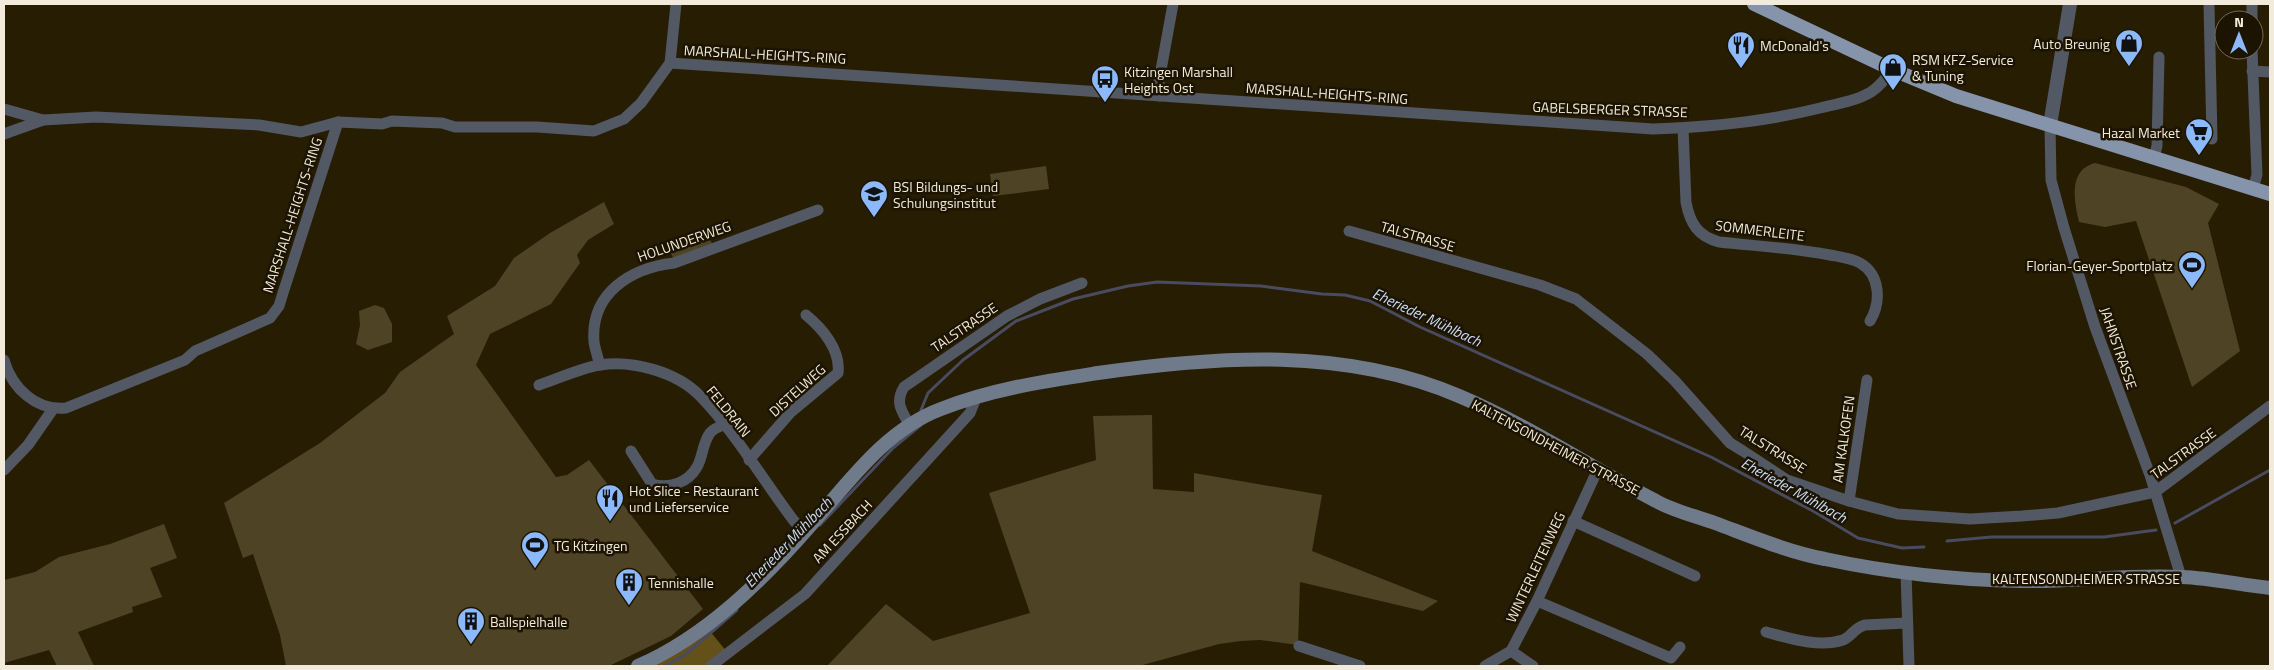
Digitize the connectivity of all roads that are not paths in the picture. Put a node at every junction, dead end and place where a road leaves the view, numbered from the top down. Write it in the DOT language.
graph roads {
  1 [pos="676,4"];
  2 [pos="1173,4"];
  3 [pos="1754,4"];
  4 [pos="2070,4"];
  5 [pos="2209,4"];
  6 [pos="2159,56"];
  7 [pos="2252,60"];
  8 [pos="670,63"];
  9 [pos="1891,69"];
  10 [pos="2252,71"];
  11 [pos="2270,72"];
  12 [pos="1160,96"];
  13 [pos="4,109"];
  14 [pos="1493,119"];
  15 [pos="43,120"];
  16 [pos="338,122"];
  17 [pos="2050,125"];
  18 [pos="1683,128"];
  19 [pos="4,134"];
  20 [pos="2212,139"];
  21 [pos="2154,157"];
  22 [pos="2253,188"];
  23 [pos="2270,194"];
  24 [pos="818,210"];
  25 [pos="1349,232"];
  26 [pos="1082,283"];
  27 [pos="806,315"];
  28 [pos="1870,321"];
  29 [pos="4,360"];
  30 [pos="600,365"];
  31 [pos="1867,380"];
  32 [pos="539,385"];
  33 [pos="976,398"];
  34 [pos="2270,406"];
  35 [pos="53,409"];
  36 [pos="909,424"];
  37 [pos="723,425"];
  38 [pos="631,451"];
  39 [pos="749,460"];
  40 [pos="1598,469"];
  41 [pos="4,470"];
  42 [pos="2155,492"];
  43 [pos="1849,501"];
  44 [pos="1572,521"];
  45 [pos="805,532"];
  46 [pos="1906,572"];
  47 [pos="1696,576"];
  48 [pos="2181,577"];
  49 [pos="2270,588"];
  50 [pos="1537,601"];
  51 [pos="1906,623"];
  52 [pos="1766,632"];
  53 [pos="1300,646"];
  54 [pos="1680,647"];
  55 [pos="1511,651"];
  56 [pos="638,666"];
  57 [pos="711,666"];
  58 [pos="1360,666"];
  59 [pos="1485,666"];
  60 [pos="1533,666"];
  61 [pos="1909,666"];
  1 -- 8 [label="street"];
  2 -- 12 [label="street"];
  3 -- 9 [label="main road"];
  4 -- 17 [label="street"];
  5 -- 20 [label="street"];
  6 -- 21 [label="street"];
  7 -- 10 [label="street"];
  8 -- 12 [label="street, MARSHALL-HEIGHTS-RING"];
  8 -- 16 [label="street, MARSHALL-HEIGHTS-RING"];
  9 -- 17 [label="main road"];
  9 -- 18 [label="street, GABELSBERGER STRASSE"];
  10 -- 11 [label="street"];
  10 -- 22 [label="street"];
  12 -- 14 [label="street, MARSHALL-HEIGHTS-RING"];
  13 -- 15 [label="street, MARSHALL-HEIGHTS-RING"];
  14 -- 18 [label="street, GABELSBERGER STRASSE"];
  15 -- 16 [label="street, MARSHALL-HEIGHTS-RING"];
  15 -- 19 [label="street, MARSHALL-HEIGHTS-RING"];
  16 -- 35 [label="street, MARSHALL-HEIGHTS-RING"];
  17 -- 21 [label="main road"];
  17 -- 42 [label="street, JAHNSTRASSE"];
  18 -- 28 [label="street, SOMMERLEITE"];
  21 -- 22 [label="main road"];
  22 -- 23 [label="main road"];
  24 -- 30 [label="street, HOLUNDERWEG"];
  25 -- 43 [label="street, TALSTRASSE"];
  26 -- 36 [label="street, TALSTRASSE"];
  27 -- 39 [label="street, DISTELWEG"];
  29 -- 35 [label="street"];
  30 -- 32 [label="street, FELDRAIN"];
  30 -- 37 [label="street, FELDRAIN"];
  31 -- 43 [label="street, AM KALKOFEN"];
  33 -- 36 [label="main road, KALTENSONDHEIMER STRASSE"];
  33 -- 40 [label="main road, KALTENSONDHEIMER STRASSE"];
  33 -- 57 [label="street, AM ESSBACH"];
  34 -- 42 [label="street, TALSTRASSE"];
  35 -- 41 [label="street"];
  36 -- 45 [label="main road, KALTENSONDHEIMER STRASSE"];
  37 -- 38 [label="street"];
  37 -- 39 [label="street, FELDRAIN"];
  39 -- 45 [label="street, FELDRAIN"];
  40 -- 44 [label="street, WINTERLEITENWEG"];
  40 -- 46 [label="main road, KALTENSONDHEIMER STRASSE"];
  42 -- 43 [label="street, TALSTRASSE"];
  42 -- 48 [label="street, JAHNSTRASSE"];
  44 -- 47 [label="street"];
  44 -- 50 [label="street, WINTERLEITENWEG"];
  45 -- 56 [label="main road, KALTENSONDHEIMER STRASSE"];
  46 -- 48 [label="main road, KALTENSONDHEIMER STRASSE"];
  46 -- 51 [label="street"];
  48 -- 49 [label="main road, KALTENSONDHEIMER STRASSE"];
  50 -- 54 [label="street"];
  50 -- 55 [label="street, WINTERLEITENWEG"];
  51 -- 52 [label="street"];
  51 -- 61 [label="street"];
  53 -- 58 [label="street"];
  55 -- 59 [label="street"];
  55 -- 60 [label="street"];
}
